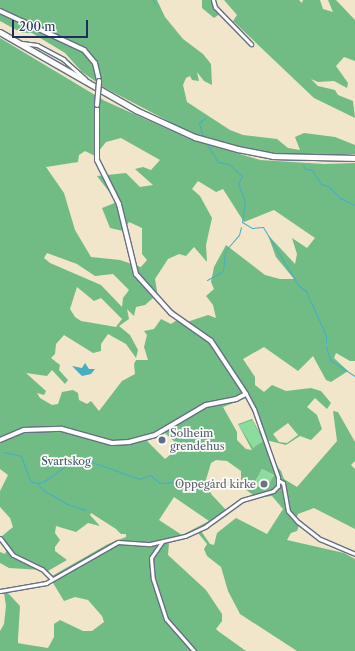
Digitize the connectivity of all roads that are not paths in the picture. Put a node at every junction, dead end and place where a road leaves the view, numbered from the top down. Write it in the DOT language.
graph roads {
  1 [pos="213,0"];
  2 [pos="0,10"];
  3 [pos="0,33"];
  4 [pos="12,38"];
  5 [pos="251,44"];
  6 [pos="90,84"];
  7 [pos="355,159"];
  8 [pos="246,394"];
  9 [pos="0,440"];
  10 [pos="278,480"];
  11 [pos="0,538"];
  12 [pos="162,542"];
  13 [pos="355,554"];
  14 [pos="52,579"];
  15 [pos="0,591"];
  16 [pos="194,651"];
  1 -- 5 [label="street"];
  2 -- 8 [label="main road, bridge"];
  3 -- 4 [label="highway"];
  3 -- 7 [label="highway"];
  4 -- 6 [label="highway"];
  4 -- 6 [label="street"];
  6 -- 7 [label="highway"];
  8 -- 9 [label="main road"];
  8 -- 10 [label="street"];
  10 -- 12 [label="street"];
  10 -- 13 [label="street"];
  11 -- 14 [label="street"];
  12 -- 14 [label="street"];
  12 -- 16 [label="street"];
  14 -- 15 [label="street"];
}
